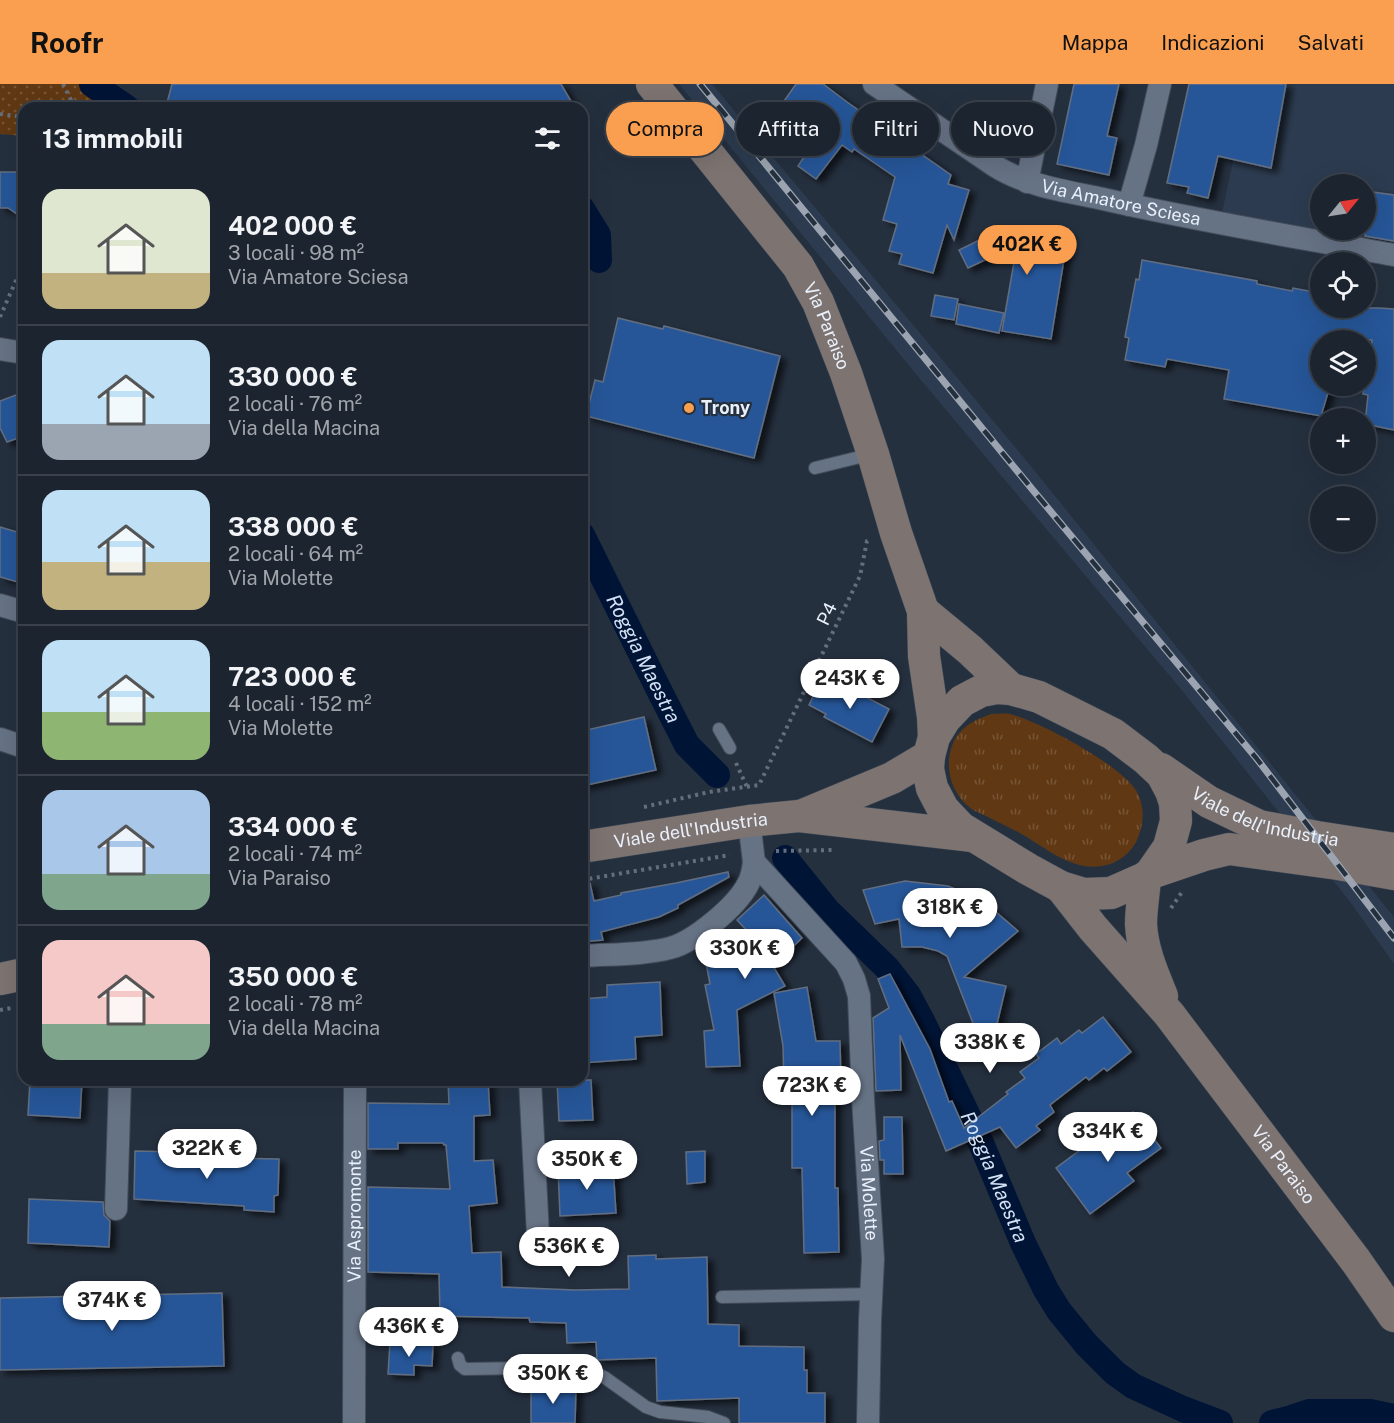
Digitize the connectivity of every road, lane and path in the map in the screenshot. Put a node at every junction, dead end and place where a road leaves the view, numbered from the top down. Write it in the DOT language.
graph roads {
  1 [pos="63,84"];
  2 [pos="652,84"];
  3 [pos="874,84"];
  4 [pos="1047,84"];
  5 [pos="1160,84"];
  6 [pos="71,102"];
  7 [pos="0,114"];
  8 [pos="18,116"];
  9 [pos="1027,182"];
  10 [pos="1129,205"];
  11 [pos="1394,255"];
  12 [pos="18,276"];
  13 [pos="0,317"];
  14 [pos="0,349"];
  15 [pos="18,352"];
  16 [pos="873,454"];
  17 [pos="815,468"];
  18 [pos="896,533"];
  19 [pos="0,605"];
  20 [pos="18,610"];
  21 [pos="923,611"];
  22 [pos="1011,689"];
  23 [pos="720,729"];
  24 [pos="0,739"];
  25 [pos="18,745"];
  26 [pos="932,747"];
  27 [pos="730,748"];
  28 [pos="1146,759"];
  29 [pos="747,787"];
  30 [pos="640,808"];
  31 [pos="799,816"];
  32 [pos="973,836"];
  33 [pos="752,845"];
  34 [pos="588,847"];
  35 [pos="1394,849"];
  36 [pos="833,850"];
  37 [pos="1394,874"];
  38 [pos="1148,875"];
  39 [pos="588,879"];
  40 [pos="1061,886"];
  41 [pos="1188,886"];
  42 [pos="1171,909"];
  43 [pos="588,956"];
  44 [pos="18,975"];
  45 [pos="0,979"];
  46 [pos="1169,1014"];
  47 [pos="120,1086"];
  48 [pos="356,1086"];
  49 [pos="530,1086"];
  50 [pos="116,1209"];
  51 [pos="538,1235"];
  52 [pos="872,1294"];
  53 [pos="722,1297"];
  54 [pos="1394,1316"];
  55 [pos="458,1358"];
  56 [pos="354,1423"];
  57 [pos="724,1423"];
  58 [pos="868,1423"];
  1 -- 6 [label="path"];
  2 -- 16 [label="main road, Via Paraiso"];
  3 -- 9 [label="street, Via Amatore Sciesa"];
  4 -- 9 [label="street"];
  5 -- 10 [label="street"];
  7 -- 8 [label="path"];
  9 -- 10 [label="street, Via Amatore Sciesa"];
  10 -- 11 [label="street, Via Amatore Sciesa"];
  12 -- 13 [label="path"];
  14 -- 15 [label="street"];
  16 -- 17 [label="lane"];
  16 -- 18 [label="main road, Via Paraiso"];
  18 -- 21 [label="main road, Via Paraiso"];
  18 -- 29 [label="path, P4"];
  19 -- 20 [label="street"];
  21 -- 22 [label="main road"];
  21 -- 26 [label="main road, Via Paraiso"];
  22 -- 26 [label="main road"];
  22 -- 28 [label="main road"];
  23 -- 27 [label="lane"];
  24 -- 25 [label="street"];
  26 -- 31 [label="main road, Viale dell'Industria"];
  26 -- 32 [label="main road, Via Paraiso"];
  27 -- 29 [label="path"];
  28 -- 35 [label="main road, Viale dell'Industria"];
  28 -- 38 [label="main road"];
  29 -- 30 [label="path"];
  31 -- 32 [label="main road, Viale dell'Industria"];
  31 -- 33 [label="main road, Viale dell'Industria"];
  32 -- 40 [label="main road, Via Paraiso"];
  33 -- 34 [label="main road, Viale dell'Industria"];
  33 -- 36 [label="path"];
  33 -- 39 [label="path"];
  33 -- 43 [label="street"];
  33 -- 52 [label="street, Via Molette"];
  37 -- 38 [label="main road, Viale dell'Industria"];
  38 -- 40 [label="main road, Viale dell'Industria"];
  38 -- 46 [label="main road, Via Paraiso"];
  40 -- 46 [label="main road, Via Paraiso"];
  41 -- 42 [label="path"];
  44 -- 45 [label="main road"];
  46 -- 54 [label="main road, Via Paraiso"];
  47 -- 50 [label="street"];
  48 -- 56 [label="street, Via Aspromonte"];
  49 -- 51 [label="street"];
  52 -- 53 [label="lane"];
  52 -- 58 [label="street, Via Molette"];
  55 -- 57 [label="lane"];
}
